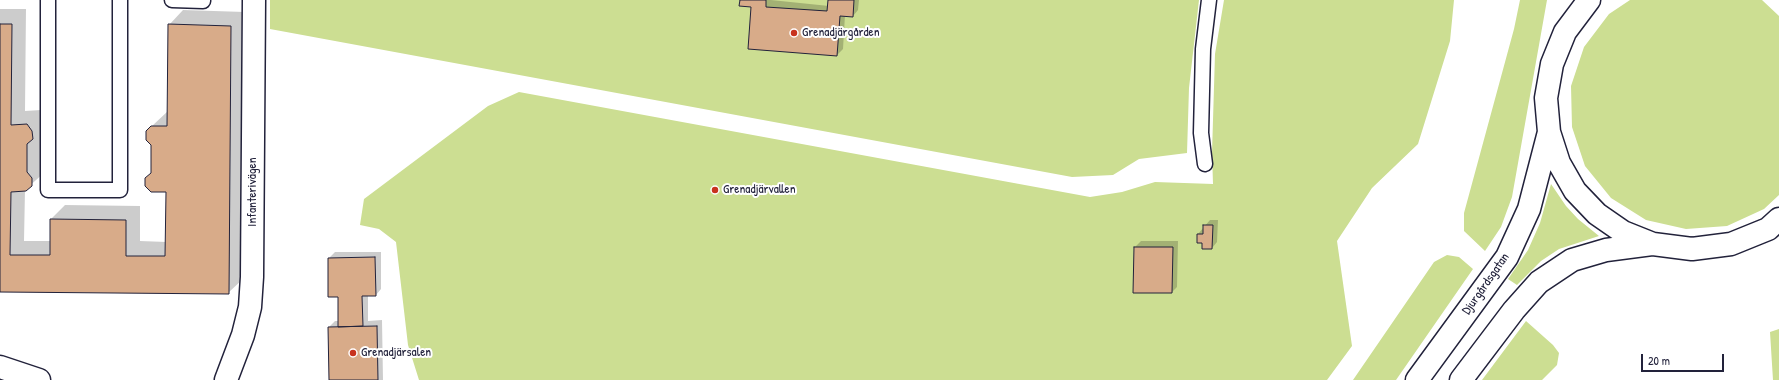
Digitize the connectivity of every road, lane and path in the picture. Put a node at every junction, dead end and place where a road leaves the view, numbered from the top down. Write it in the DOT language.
graph roads {
  1 [pos="48,0"];
  2 [pos="120,0"];
  3 [pos="172,0"];
  4 [pos="254,0"];
  5 [pos="1209,0"];
  6 [pos="1568,0"];
  7 [pos="1589,0"];
  8 [pos="202,1"];
  9 [pos="1565,32"];
  10 [pos="1549,132"];
  11 [pos="1205,164"];
  12 [pos="1779,219"];
  13 [pos="1653,244"];
  14 [pos="0,367"];
  15 [pos="39,380"];
  16 [pos="226,380"];
  17 [pos="1417,380"];
  18 [pos="1461,380"];
  1 -- 2 [label="lane"];
  3 -- 8 [label="lane"];
  4 -- 16 [label="main road, Infanterivägen"];
  5 -- 11 [label="lane"];
  6 -- 9 [label="main road"];
  7 -- 9 [label="main road"];
  9 -- 10 [label="main road"];
  10 -- 13 [label="main road"];
  10 -- 17 [label="main road, Djurgårdsgatan"];
  12 -- 13 [label="main road"];
  13 -- 18 [label="main road"];
  14 -- 15 [label="main road"];
}
